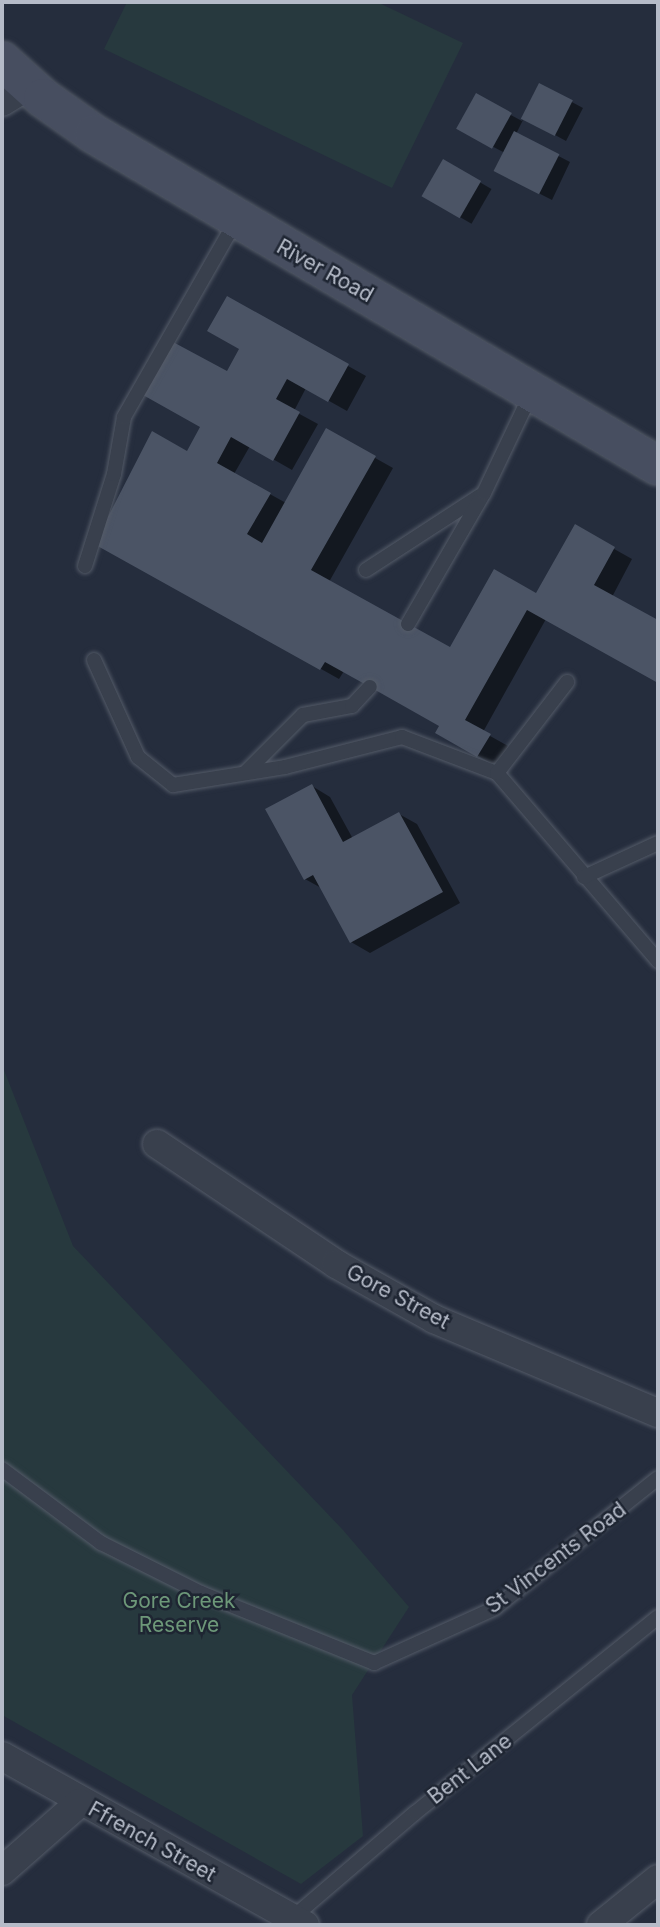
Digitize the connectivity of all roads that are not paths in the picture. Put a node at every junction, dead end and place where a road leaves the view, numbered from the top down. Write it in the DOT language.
graph roads {
  1 [pos="11,83"];
  2 [pos="236,221"];
  3 [pos="534,389"];
  4 [pos="658,466"];
  5 [pos="484,493"];
  6 [pos="85,566"];
  7 [pos="366,570"];
  8 [pos="408,624"];
  9 [pos="94,660"];
  10 [pos="567,682"];
  11 [pos="370,687"];
  12 [pos="497,773"];
  13 [pos="245,774"];
  14 [pos="658,843"];
  15 [pos="584,877"];
  16 [pos="658,961"];
  17 [pos="158,1144"];
  18 [pos="658,1413"];
  19 [pos="2,1469"];
  20 [pos="658,1478"];
  21 [pos="658,1617"];
  22 [pos="2,1756"];
  23 [pos="79,1802"];
  24 [pos="2,1871"];
  25 [pos="658,1879"];
  26 [pos="294,1923"];
  27 [pos="601,1925"];
  1 -- 2 [label="main road, River Road"];
  2 -- 3 [label="main road, River Road"];
  2 -- 6 [label="lane"];
  3 -- 4 [label="main road, River Road"];
  3 -- 5 [label="lane"];
  5 -- 7 [label="lane"];
  5 -- 8 [label="lane"];
  9 -- 13 [label="lane"];
  10 -- 12 [label="lane"];
  11 -- 13 [label="lane"];
  12 -- 13 [label="lane"];
  12 -- 15 [label="lane"];
  14 -- 15 [label="lane"];
  15 -- 16 [label="lane"];
  17 -- 18 [label="street, Gore Street"];
  19 -- 20 [label="lane, St Vincents Road"];
  21 -- 26 [label="lane, Bent Lane"];
  22 -- 23 [label="street, Ffrench Street"];
  23 -- 24 [label="street"];
  23 -- 26 [label="street, Ffrench Street"];
  25 -- 27 [label="street"];
}
